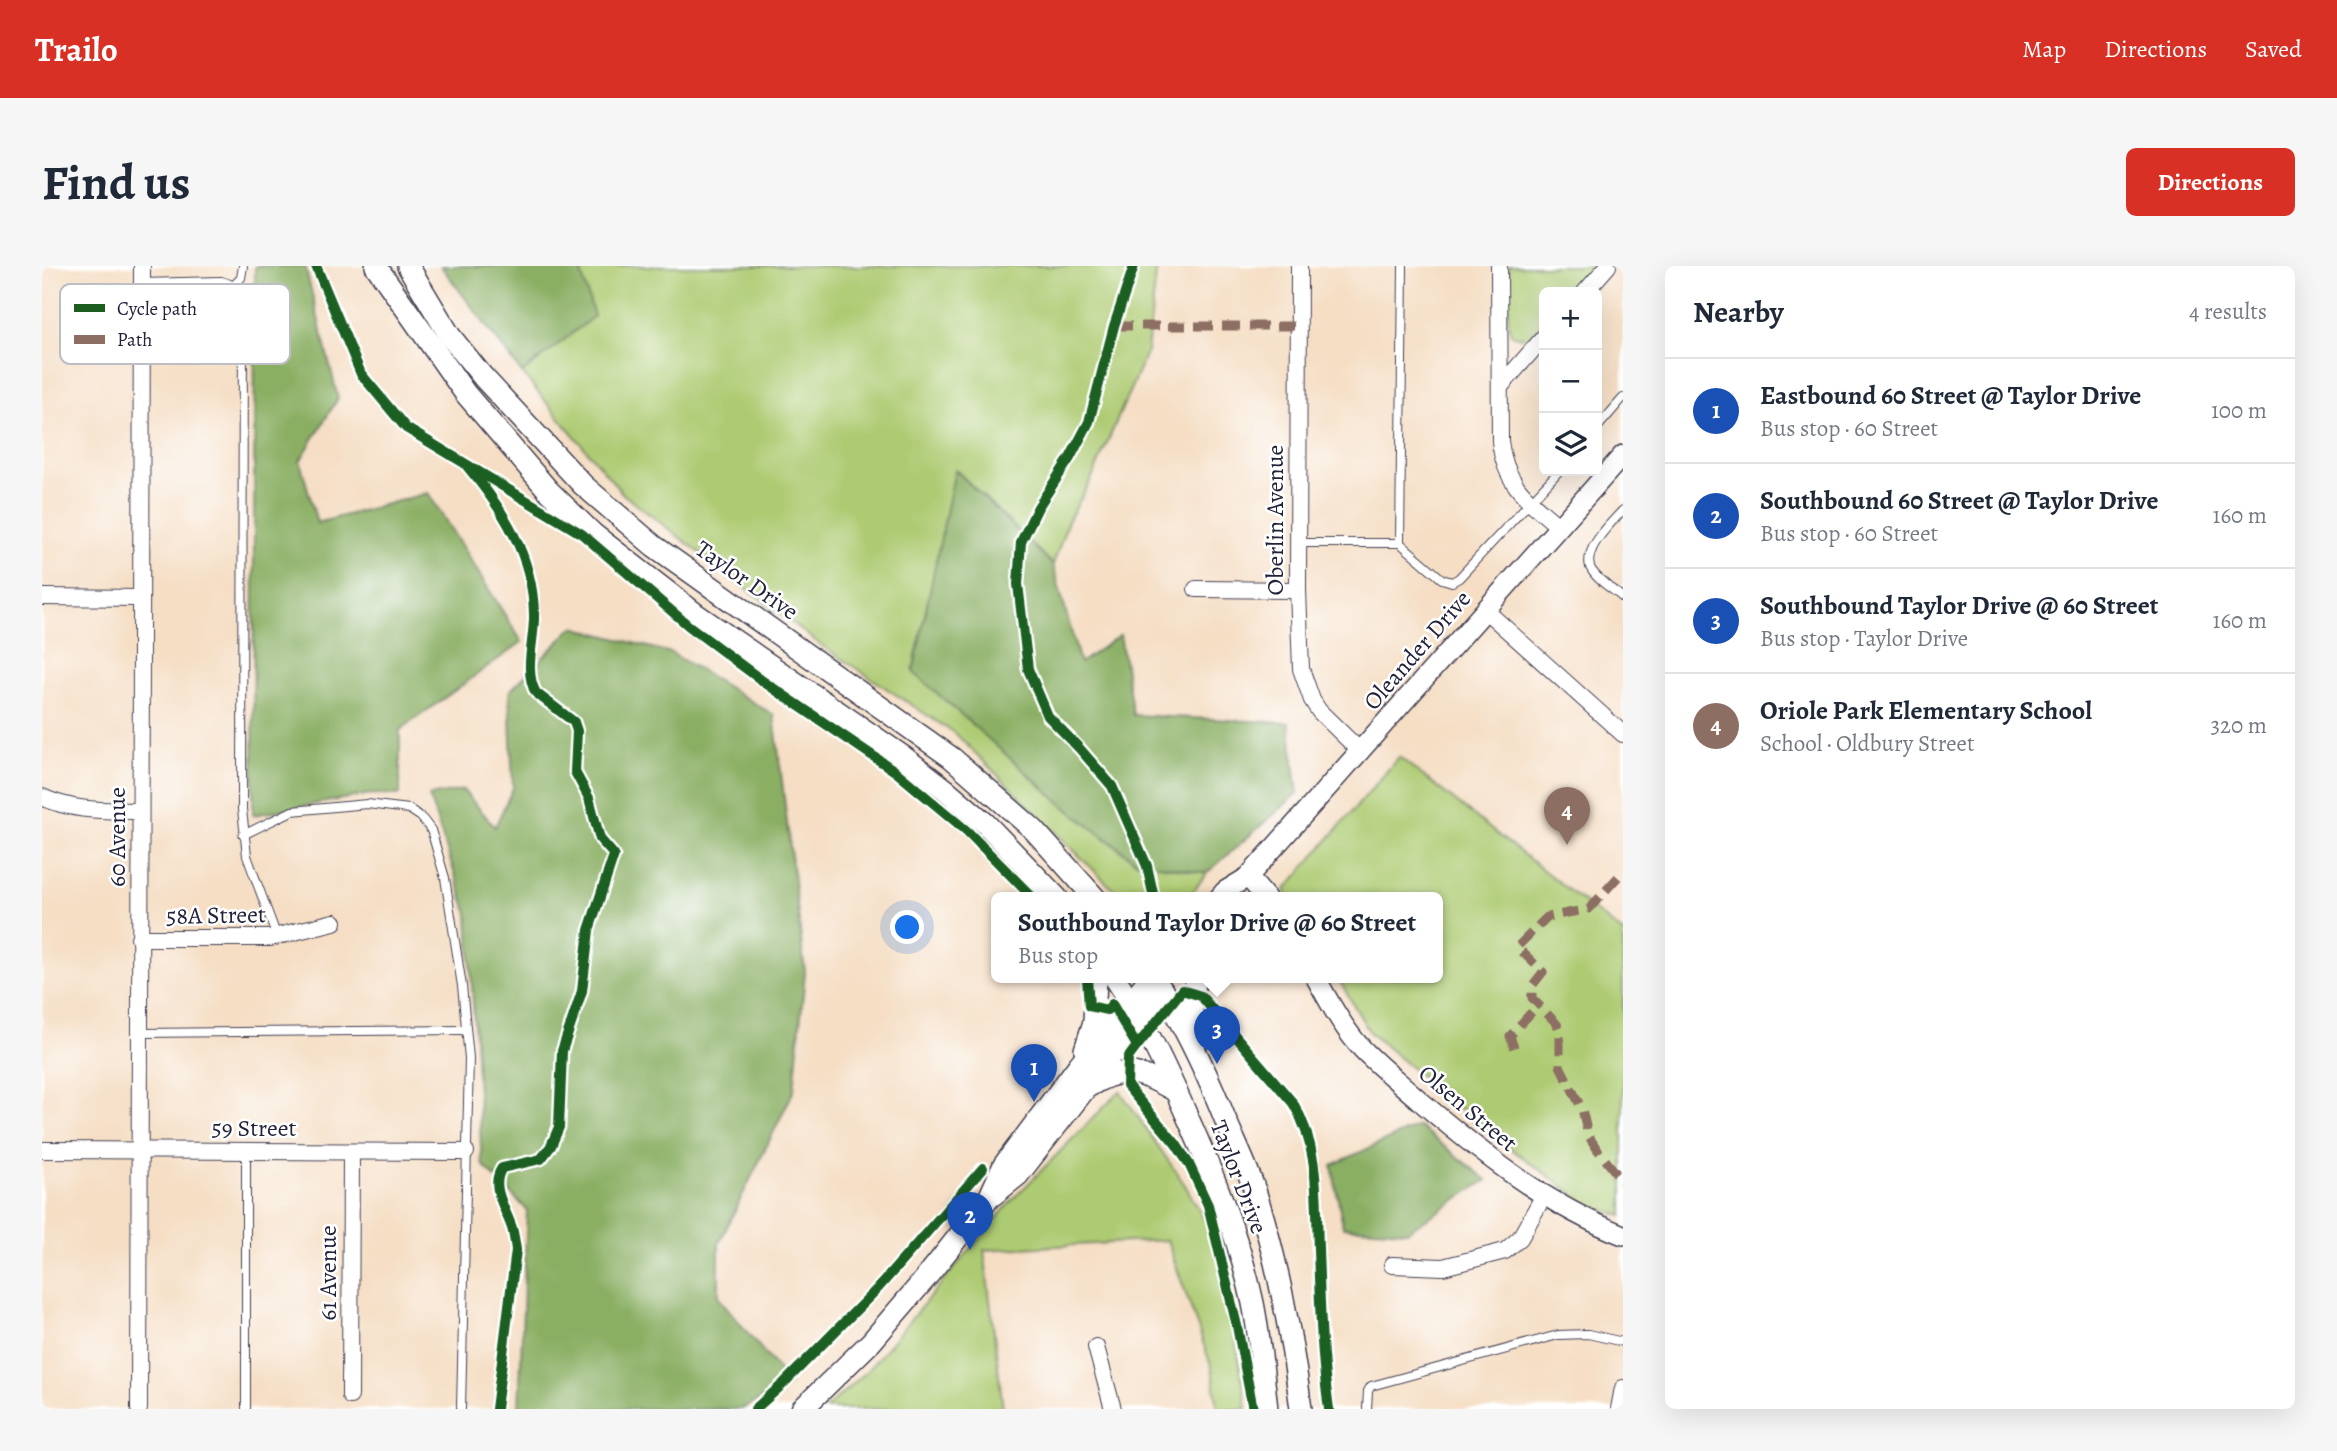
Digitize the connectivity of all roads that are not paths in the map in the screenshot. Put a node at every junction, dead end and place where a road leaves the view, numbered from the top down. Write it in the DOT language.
graph roads {
  1 [pos="243,266"];
  2 [pos="376,266"];
  3 [pos="408,266"];
  4 [pos="1298,266"];
  5 [pos="1403,266"];
  6 [pos="1499,266"];
  7 [pos="1608,266"];
  8 [pos="142,274"];
  9 [pos="231,284"];
  10 [pos="235,284"];
  11 [pos="1589,287"];
  12 [pos="1539,343"];
  13 [pos="141,364"];
  14 [pos="243,364"];
  15 [pos="1500,387"];
  16 [pos="1623,398"];
  17 [pos="1602,422"];
  18 [pos="1623,455"];
  19 [pos="1554,476"];
  20 [pos="1531,502"];
  21 [pos="1623,510"];
  22 [pos="1559,527"];
  23 [pos="1298,542"];
  24 [pos="1400,543"];
  25 [pos="1196,589"];
  26 [pos="1298,590"];
  27 [pos="42,597"];
  28 [pos="140,598"];
  29 [pos="1623,598"];
  30 [pos="1485,610"];
  31 [pos="1623,734"];
  32 [pos="1361,752"];
  33 [pos="42,797"];
  34 [pos="140,811"];
  35 [pos="243,835"];
  36 [pos="1248,877"];
  37 [pos="1051,892"];
  38 [pos="1092,892"];
  39 [pos="1224,892"];
  40 [pos="1242,892"];
  41 [pos="1261,892"];
  42 [pos="334,922"];
  43 [pos="277,937"];
  44 [pos="139,938"];
  45 [pos="1096,983"];
  46 [pos="1118,983"];
  47 [pos="1157,983"];
  48 [pos="1160,983"];
  49 [pos="1195,983"];
  50 [pos="1319,983"];
  51 [pos="1135,1009"];
  52 [pos="466,1030"];
  53 [pos="139,1033"];
  54 [pos="1202,1063"];
  55 [pos="1079,1066"];
  56 [pos="1084,1089"];
  57 [pos="1176,1091"];
  58 [pos="42,1150"];
  59 [pos="139,1151"];
  60 [pos="246,1151"];
  61 [pos="351,1152"];
  62 [pos="466,1153"];
  63 [pos="1544,1195"];
  64 [pos="989,1198"];
  65 [pos="1623,1236"];
  66 [pos="1392,1265"];
  67 [pos="1623,1342"];
  68 [pos="1096,1347"];
  69 [pos="1623,1388"];
  70 [pos="350,1396"];
  71 [pos="139,1409"];
  72 [pos="246,1409"];
  73 [pos="461,1409"];
  74 [pos="802,1409"];
  75 [pos="1113,1409"];
  76 [pos="1267,1409"];
  77 [pos="1301,1409"];
  78 [pos="1367,1409"];
  79 [pos="1619,1409"];
  1 -- 10 [label="lane"];
  2 -- 37 [label="main road"];
  3 -- 38 [label="main road, Taylor Drive"];
  4 -- 23 [label="street, Oberlin Avenue"];
  5 -- 24 [label="lane"];
  6 -- 15 [label="street"];
  7 -- 11 [label="street"];
  8 -- 9 [label="lane"];
  12 -- 15 [label="street"];
  13 -- 28 [label="street, 60 Avenue"];
  14 -- 35 [label="lane"];
  15 -- 20 [label="street"];
  16 -- 17 [label="lane"];
  18 -- 22 [label="street, Oleander Drive"];
  19 -- 20 [label="lane"];
  20 -- 22 [label="street"];
  20 -- 24 [label="lane"];
  21 -- 29 [label="lane"];
  22 -- 30 [label="street, Oleander Drive"];
  23 -- 24 [label="lane"];
  23 -- 26 [label="street, Oberlin Avenue"];
  25 -- 26 [label="street"];
  26 -- 32 [label="street, Oberlin Avenue"];
  27 -- 28 [label="street"];
  28 -- 34 [label="street, 60 Avenue"];
  30 -- 31 [label="street"];
  30 -- 32 [label="street, Oleander Drive"];
  32 -- 36 [label="street, Oleander Drive"];
  33 -- 34 [label="street"];
  34 -- 44 [label="street, 60 Avenue"];
  35 -- 43 [label="lane"];
  35 -- 52 [label="lane"];
  36 -- 39 [label="street, Oleander Drive"];
  36 -- 40 [label="street, Oleander Drive"];
  36 -- 41 [label="street"];
  42 -- 43 [label="street, 58A Street"];
  43 -- 44 [label="street, 58A Street"];
  44 -- 53 [label="street, 60 Avenue"];
  45 -- 55 [label="main road"];
  46 -- 51 [label="main road, Taylor Drive"];
  47 -- 51 [label="main road"];
  48 -- 54 [label="main road, Taylor Drive"];
  49 -- 54 [label="main road"];
  50 -- 63 [label="street, Olsen Street"];
  51 -- 55 [label="main road"];
  51 -- 56 [label="main road"];
  51 -- 57 [label="main road, Taylor Drive"];
  52 -- 53 [label="lane"];
  52 -- 62 [label="lane"];
  53 -- 59 [label="street, 60 Avenue"];
  54 -- 77 [label="main road, Taylor Drive"];
  55 -- 64 [label="main road"];
  56 -- 57 [label="main road"];
  56 -- 64 [label="main road"];
  57 -- 76 [label="main road, Taylor Drive"];
  58 -- 59 [label="street, 59 Street"];
  59 -- 60 [label="street, 59 Street"];
  59 -- 71 [label="street, 60 Avenue"];
  60 -- 61 [label="street, 59 Street"];
  60 -- 72 [label="lane"];
  61 -- 62 [label="street, 59 Street"];
  61 -- 70 [label="street, 61 Avenue"];
  62 -- 73 [label="lane"];
  63 -- 65 [label="street, Olsen Street"];
  63 -- 66 [label="street"];
  64 -- 74 [label="main road"];
  67 -- 78 [label="lane"];
  68 -- 75 [label="street"];
  69 -- 79 [label="street"];
}
